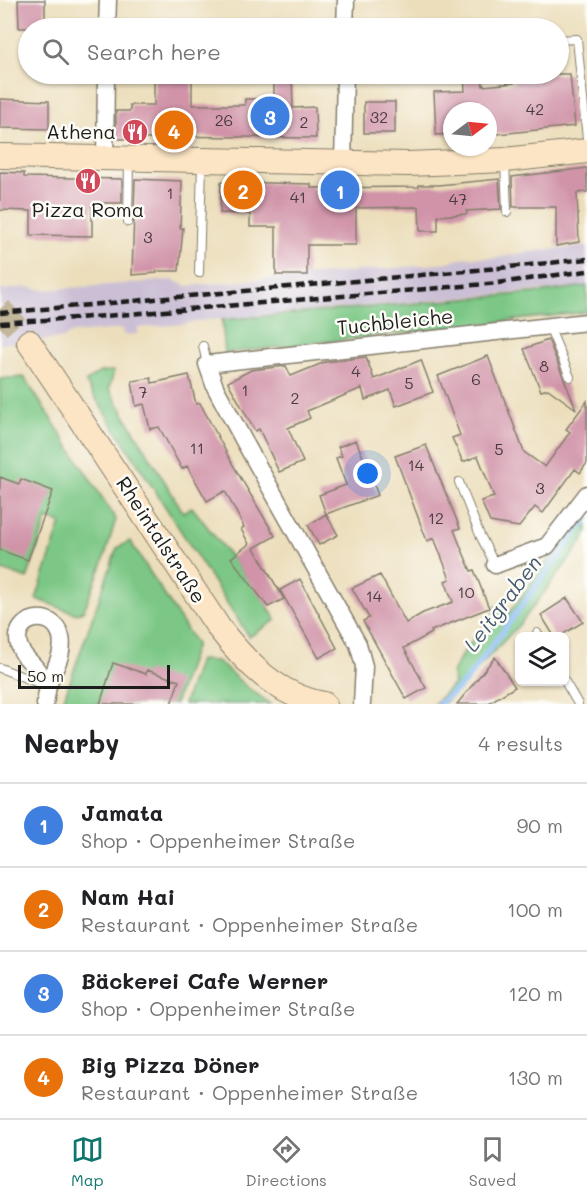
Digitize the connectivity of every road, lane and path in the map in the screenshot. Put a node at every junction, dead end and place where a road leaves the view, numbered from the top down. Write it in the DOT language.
graph roads {
  1 [pos="108,0"];
  2 [pos="346,0"];
  3 [pos="107,18"];
  4 [pos="345,18"];
  5 [pos="569,39"];
  6 [pos="106,84"];
  7 [pos="345,84"];
  8 [pos="587,139"];
  9 [pos="587,151"];
  10 [pos="0,156"];
  11 [pos="105,159"];
  12 [pos="129,159"];
  13 [pos="202,159"];
  14 [pos="505,160"];
  15 [pos="343,164"];
  16 [pos="507,212"];
  17 [pos="128,222"];
  18 [pos="199,273"];
  19 [pos="587,322"];
  20 [pos="549,326"];
  21 [pos="29,342"];
  22 [pos="203,346"];
  23 [pos="207,364"];
  24 [pos="570,376"];
  25 [pos="459,482"];
  26 [pos="587,494"];
  27 [pos="495,565"];
  28 [pos="0,668"];
  29 [pos="568,686"];
  30 [pos="48,687"];
  31 [pos="45,704"];
  32 [pos="324,704"];
  33 [pos="362,704"];
  34 [pos="578,704"];
  1 -- 3 [label="street"];
  2 -- 4 [label="street"];
  5 -- 8 [label="lane"];
  6 -- 11 [label="street"];
  7 -- 15 [label="street"];
  9 -- 14 [label="main road"];
  10 -- 11 [label="main road"];
  11 -- 12 [label="main road"];
  12 -- 13 [label="main road"];
  12 -- 17 [label="lane"];
  13 -- 15 [label="main road"];
  13 -- 18 [label="lane"];
  14 -- 15 [label="main road"];
  14 -- 16 [label="lane"];
  19 -- 20 [label="street, Tuchbleiche"];
  20 -- 23 [label="street, Tuchbleiche"];
  20 -- 24 [label="lane"];
  21 -- 32 [label="main road, Rheintalstraße"];
  22 -- 23 [label="lane"];
  23 -- 33 [label="street"];
  25 -- 27 [label="lane"];
  26 -- 27 [label="street"];
  28 -- 30 [label="lane"];
  29 -- 34 [label="lane"];
  30 -- 31 [label="street"];
}
